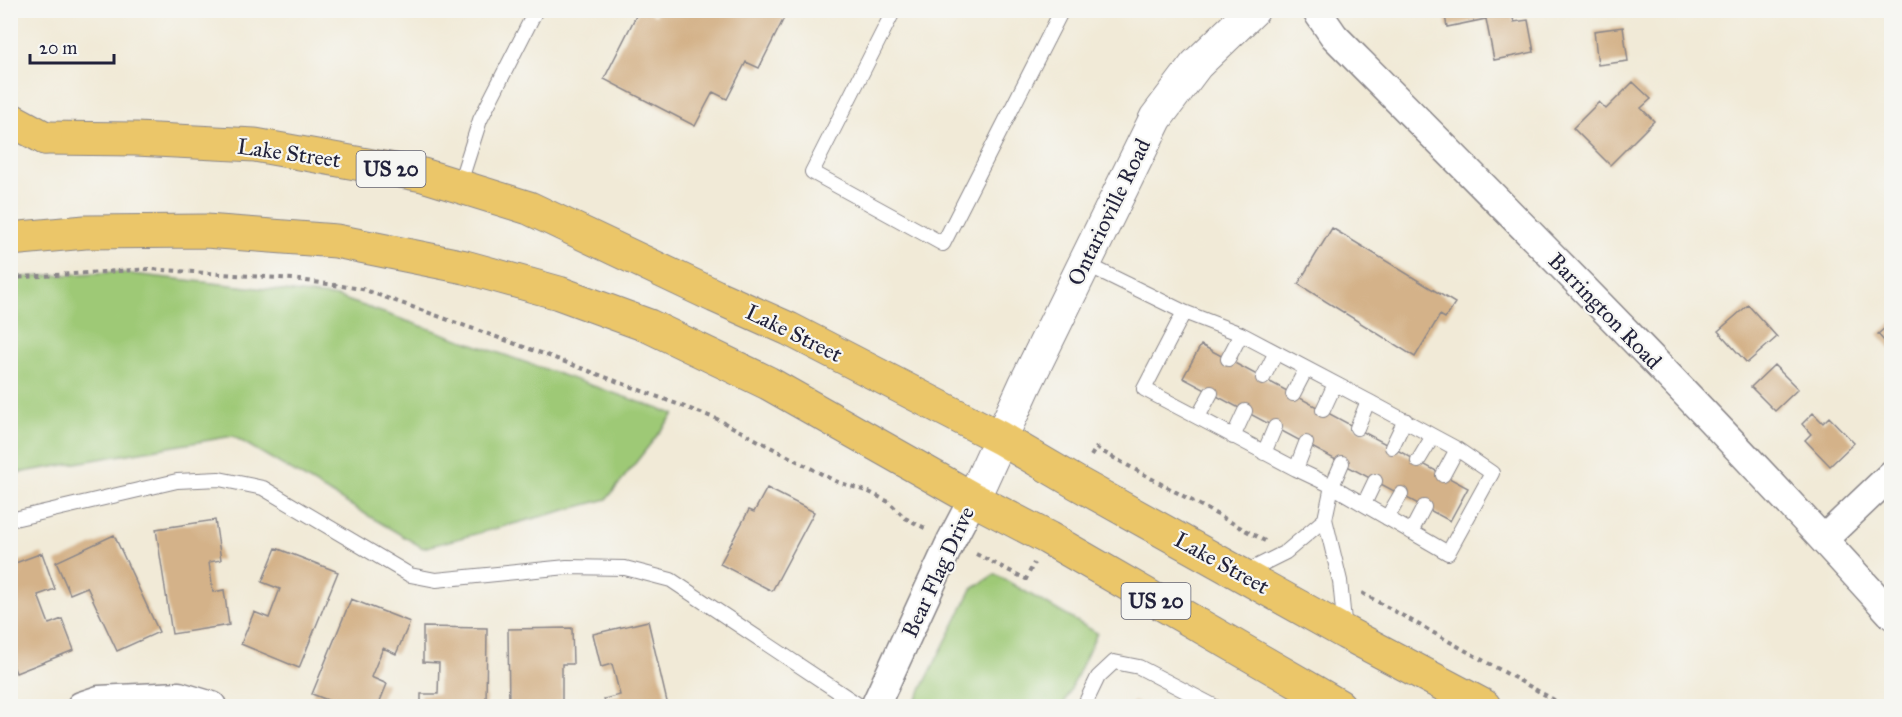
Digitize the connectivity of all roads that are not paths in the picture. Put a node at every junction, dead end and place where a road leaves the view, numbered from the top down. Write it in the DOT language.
graph roads {
  1 [pos="536,10"];
  2 [pos="894,10"];
  3 [pos="1062,10"];
  4 [pos="1253,10"];
  5 [pos="1316,10"];
  6 [pos="10,118"];
  7 [pos="459,186"];
  8 [pos="10,239"];
  9 [pos="1084,263"];
  10 [pos="1184,312"];
  11 [pos="1241,334"];
  12 [pos="1275,354"];
  13 [pos="1228,359"];
  14 [pos="1306,369"];
  15 [pos="1263,378"];
  16 [pos="1335,384"];
  17 [pos="1211,393"];
  18 [pos="1293,394"];
  19 [pos="1368,401"];
  20 [pos="1323,410"];
  21 [pos="1245,411"];
  22 [pos="1198,417"];
  23 [pos="1405,420"];
  24 [pos="1275,427"];
  25 [pos="1357,428"];
  26 [pos="1433,436"];
  27 [pos="1233,437"];
  28 [pos="1000,438"];
  29 [pos="1306,444"];
  30 [pos="1392,447"];
  31 [pos="1457,450"];
  32 [pos="1264,453"];
  33 [pos="1418,461"];
  34 [pos="1342,463"];
  35 [pos="1296,469"];
  36 [pos="1892,474"];
  37 [pos="1443,475"];
  38 [pos="1375,481"];
  39 [pos="1332,486"];
  40 [pos="1401,494"];
  41 [pos="972,499"];
  42 [pos="1364,504"];
  43 [pos="1424,507"];
  44 [pos="1387,518"];
  45 [pos="1325,519"];
  46 [pos="10,520"];
  47 [pos="1411,532"];
  48 [pos="1824,539"];
  49 [pos="1242,574"];
  50 [pos="1892,615"];
  51 [pos="1346,633"];
  52 [pos="81,706"];
  53 [pos="212,706"];
  54 [pos="860,706"];
  55 [pos="874,706"];
  56 [pos="1084,706"];
  57 [pos="1214,706"];
  58 [pos="1339,706"];
  59 [pos="1484,706"];
  1 -- 7 [label="lane"];
  2 -- 3 [label="lane"];
  4 -- 9 [label="street, Ontarioville Road"];
  5 -- 48 [label="street, Barrington Road"];
  6 -- 7 [label="highway, Lake Street / US 20"];
  7 -- 28 [label="highway, Lake Street / US 20"];
  8 -- 41 [label="highway, US 20"];
  9 -- 10 [label="lane"];
  9 -- 28 [label="street, Ontarioville Road"];
  10 -- 11 [label="lane"];
  10 -- 22 [label="lane"];
  11 -- 12 [label="lane"];
  11 -- 13 [label="lane"];
  12 -- 14 [label="lane"];
  12 -- 15 [label="lane"];
  14 -- 16 [label="lane"];
  14 -- 18 [label="lane"];
  16 -- 19 [label="lane"];
  16 -- 20 [label="lane"];
  17 -- 22 [label="lane"];
  19 -- 23 [label="lane"];
  19 -- 25 [label="lane"];
  21 -- 27 [label="lane"];
  22 -- 27 [label="lane"];
  23 -- 26 [label="lane"];
  23 -- 30 [label="lane"];
  24 -- 32 [label="lane"];
  26 -- 31 [label="lane"];
  26 -- 33 [label="lane"];
  27 -- 32 [label="lane"];
  28 -- 41 [label="street, Bear Flag Drive"];
  28 -- 49 [label="highway, Lake Street / US 20"];
  29 -- 35 [label="lane"];
  31 -- 37 [label="lane"];
  31 -- 47 [label="lane"];
  32 -- 35 [label="lane"];
  34 -- 39 [label="lane"];
  35 -- 39 [label="lane"];
  36 -- 48 [label="street"];
  38 -- 42 [label="lane"];
  39 -- 42 [label="lane"];
  39 -- 45 [label="lane"];
  40 -- 44 [label="lane"];
  41 -- 55 [label="street, Bear Flag Drive"];
  41 -- 58 [label="highway, US 20"];
  42 -- 44 [label="lane"];
  43 -- 47 [label="lane"];
  44 -- 47 [label="lane"];
  45 -- 49 [label="lane"];
  45 -- 51 [label="lane"];
  46 -- 54 [label="lane"];
  48 -- 50 [label="street, Barrington Road"];
  49 -- 51 [label="highway, Lake Street / US 20"];
  51 -- 59 [label="highway, Lake Street / US 20"];
  52 -- 53 [label="street"];
  56 -- 57 [label="lane"];
}
